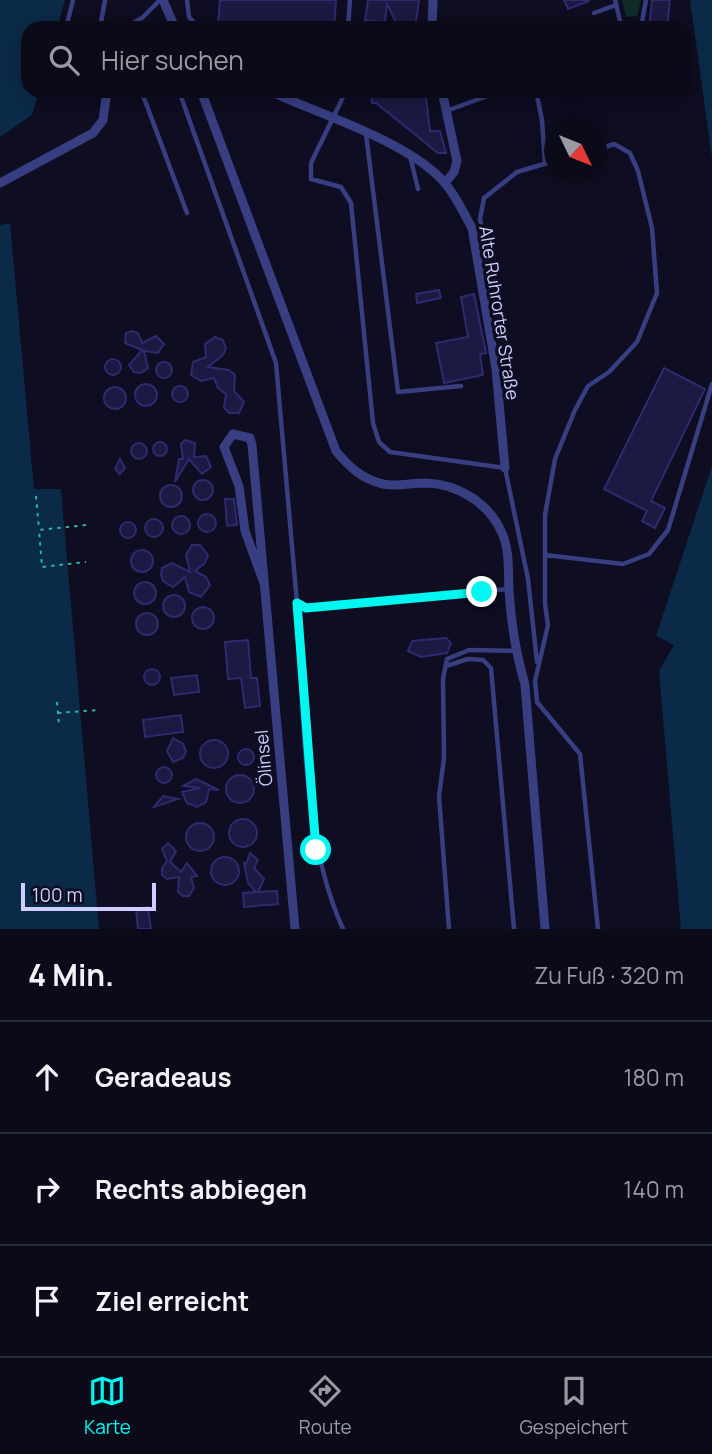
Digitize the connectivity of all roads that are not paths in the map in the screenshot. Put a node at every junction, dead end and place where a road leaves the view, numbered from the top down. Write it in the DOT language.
graph roads {
  1 [pos="74,0"];
  2 [pos="105,0"];
  3 [pos="162,0"];
  4 [pos="187,0"];
  5 [pos="350,0"];
  6 [pos="433,0"];
  7 [pos="646,0"];
  8 [pos="615,3"];
  9 [pos="594,13"];
  10 [pos="68,21"];
  11 [pos="101,21"];
  12 [pos="137,21"];
  13 [pos="172,21"];
  14 [pos="193,21"];
  15 [pos="348,21"];
  16 [pos="432,21"];
  17 [pos="620,21"];
  18 [pos="642,21"];
  19 [pos="106,98"];
  20 [pos="144,98"];
  21 [pos="181,98"];
  22 [pos="204,98"];
  23 [pos="284,98"];
  24 [pos="342,98"];
  25 [pos="443,98"];
  26 [pos="481,98"];
  27 [pos="537,98"];
  28 [pos="446,110"];
  29 [pos="331,119"];
  30 [pos="366,134"];
  31 [pos="607,146"];
  32 [pos="544,149"];
  33 [pos="410,156"];
  34 [pos="544,164"];
  35 [pos="0,183"];
  36 [pos="445,183"];
  37 [pos="418,189"];
  38 [pos="187,213"];
  39 [pos="480,274"];
  40 [pos="712,384"];
  41 [pos="461,386"];
  42 [pos="505,468"];
  43 [pos="545,555"];
  44 [pos="264,583"];
  45 [pos="509,589"];
  46 [pos="297,603"];
  47 [pos="516,651"];
  48 [pos="446,666"];
  49 [pos="538,668"];
  50 [pos="295,929"];
  51 [pos="343,929"];
  52 [pos="449,929"];
  53 [pos="514,929"];
  54 [pos="545,929"];
  55 [pos="598,929"];
  1 -- 10 [label="lane"];
  2 -- 11 [label="lane"];
  3 -- 12 [label="lane"];
  3 -- 13 [label="street"];
  4 -- 14 [label="lane"];
  5 -- 15 [label="lane"];
  6 -- 16 [label="street"];
  7 -- 18 [label="lane"];
  8 -- 9 [label="lane"];
  8 -- 17 [label="lane"];
  19 -- 35 [label="street"];
  20 -- 38 [label="lane"];
  21 -- 46 [label="lane"];
  22 -- 45 [label="street"];
  23 -- 29 [label="street"];
  24 -- 29 [label="lane"];
  25 -- 28 [label="street"];
  26 -- 28 [label="lane"];
  27 -- 32 [label="lane"];
  28 -- 36 [label="street"];
  29 -- 30 [label="street"];
  29 -- 42 [label="lane"];
  30 -- 33 [label="street"];
  30 -- 41 [label="lane"];
  31 -- 43 [label="lane"];
  33 -- 36 [label="street"];
  33 -- 37 [label="lane"];
  34 -- 39 [label="lane"];
  36 -- 39 [label="street, Alte Ruhrorter Straße"];
  39 -- 42 [label="street, Alte Ruhrorter Straße"];
  40 -- 43 [label="lane"];
  42 -- 49 [label="lane"];
  43 -- 49 [label="lane"];
  44 -- 44 [label="street, Ölinsel"];
  44 -- 50 [label="street, Ölinsel"];
  45 -- 46 [label="lane"];
  45 -- 47 [label="street"];
  46 -- 51 [label="lane"];
  47 -- 48 [label="lane"];
  47 -- 54 [label="street"];
  48 -- 52 [label="lane"];
  48 -- 53 [label="lane"];
  49 -- 55 [label="lane"];
}
